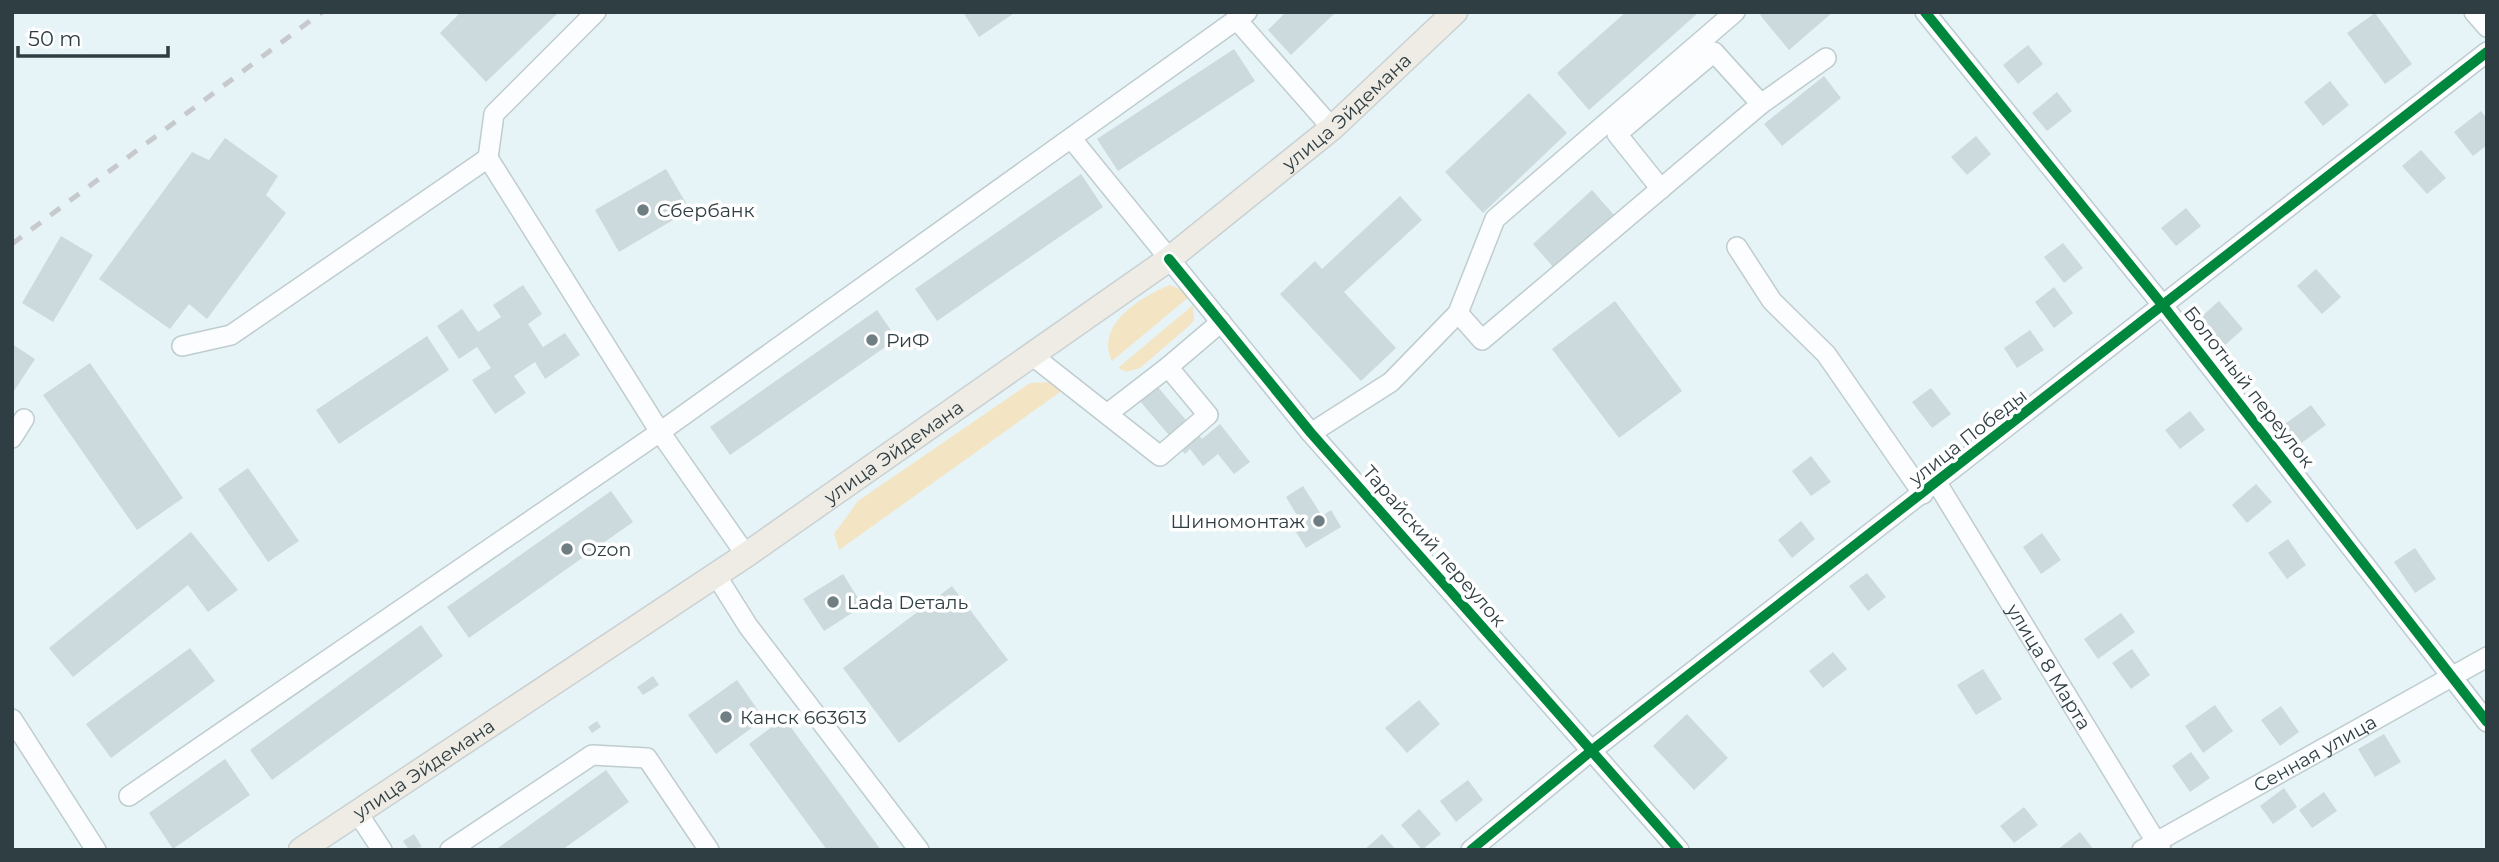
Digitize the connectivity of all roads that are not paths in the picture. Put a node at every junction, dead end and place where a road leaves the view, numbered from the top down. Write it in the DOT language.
graph roads {
  1 [pos="596,12"];
  2 [pos="1455,12"];
  3 [pos="1735,12"];
  4 [pos="1925,12"];
  5 [pos="2474,12"];
  6 [pos="1242,16"];
  7 [pos="2487,27"];
  8 [pos="2487,52"];
  9 [pos="1826,58"];
  10 [pos="1760,104"];
  11 [pos="1332,128"];
  12 [pos="1071,138"];
  13 [pos="488,158"];
  14 [pos="1661,189"];
  15 [pos="1737,247"];
  16 [pos="1169,259"];
  17 [pos="2164,307"];
  18 [pos="1458,313"];
  19 [pos="1221,322"];
  20 [pos="182,346"];
  21 [pos="1033,356"];
  22 [pos="1168,367"];
  23 [pos="1107,414"];
  24 [pos="24,419"];
  25 [pos="660,432"];
  26 [pos="1311,433"];
  27 [pos="12,438"];
  28 [pos="1930,489"];
  29 [pos="746,555"];
  30 [pos="716,575"];
  31 [pos="2487,657"];
  32 [pos="2451,677"];
  33 [pos="12,719"];
  34 [pos="2487,722"];
  35 [pos="1591,751"];
  36 [pos="129,796"];
  37 [pos="357,812"];
  38 [pos="2153,847"];
  39 [pos="96,850"];
  40 [pos="300,850"];
  41 [pos="382,850"];
  42 [pos="450,850"];
  43 [pos="709,850"];
  44 [pos="919,850"];
  45 [pos="1471,850"];
  46 [pos="1679,850"];
  1 -- 13 [label="street"];
  2 -- 11 [label="main road, улица Эйдемана"];
  3 -- 18 [label="street"];
  4 -- 17 [label="street, Болотный переулок"];
  5 -- 7 [label="street"];
  6 -- 11 [label="street"];
  6 -- 12 [label="street"];
  8 -- 17 [label="street, улица Победы"];
  9 -- 10 [label="street"];
  10 -- 14 [label="street"];
  10 -- 14 [label="street"];
  11 -- 16 [label="main road, улица Эйдемана"];
  12 -- 16 [label="street, Тарайский переулок"];
  12 -- 25 [label="street"];
  13 -- 20 [label="street"];
  13 -- 25 [label="street"];
  14 -- 18 [label="street"];
  15 -- 28 [label="street, улица 8 Марта"];
  16 -- 19 [label="street, Тарайский переулок"];
  16 -- 21 [label="main road, улица Эйдемана"];
  17 -- 28 [label="street, улица Победы"];
  17 -- 32 [label="street, Болотный переулок"];
  18 -- 26 [label="street"];
  19 -- 22 [label="street"];
  19 -- 26 [label="street, Тарайский переулок"];
  21 -- 23 [label="street"];
  21 -- 29 [label="main road, улица Эйдемана"];
  22 -- 23 [label="street"];
  22 -- 23 [label="street"];
  24 -- 27 [label="street"];
  25 -- 29 [label="street"];
  25 -- 36 [label="street"];
  26 -- 35 [label="street, Тарайский переулок"];
  28 -- 35 [label="street, улица Победы"];
  28 -- 38 [label="street, улица 8 Марта"];
  29 -- 30 [label="main road, улица Эйдемана"];
  30 -- 37 [label="main road, улица Эйдемана"];
  30 -- 44 [label="street"];
  31 -- 32 [label="street, Сенная улица"];
  32 -- 34 [label="street, Болотный переулок"];
  32 -- 38 [label="street, Сенная улица"];
  33 -- 39 [label="street"];
  35 -- 45 [label="street, улица Победы"];
  35 -- 46 [label="street, Тарайский переулок"];
  37 -- 40 [label="main road, улица Эйдемана"];
  37 -- 41 [label="street"];
  42 -- 43 [label="street"];
}
